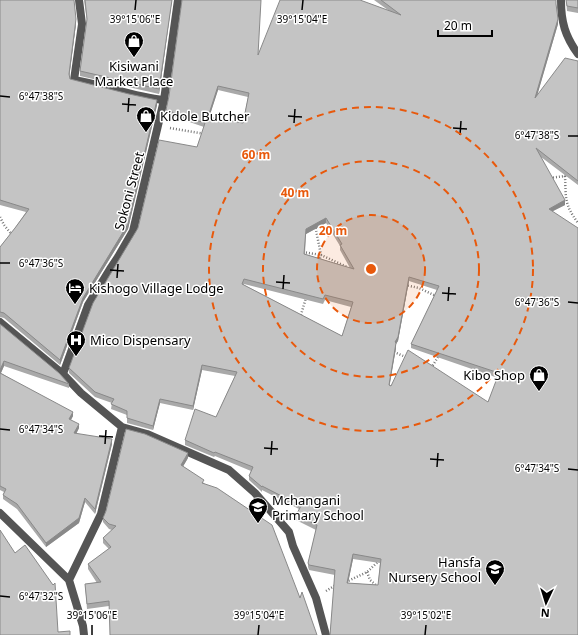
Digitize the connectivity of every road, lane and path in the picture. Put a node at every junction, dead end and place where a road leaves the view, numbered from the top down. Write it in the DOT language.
graph roads {
  1 [pos="79,0"];
  2 [pos="178,0"];
  3 [pos="560,0"];
  4 [pos="578,54"];
  5 [pos="164,100"];
  6 [pos="158,126"];
  7 [pos="209,134"];
  8 [pos="569,171"];
  9 [pos="565,176"];
  10 [pos="547,180"];
  11 [pos="0,217"];
  12 [pos="313,218"];
  13 [pos="578,223"];
  14 [pos="15,231"];
  15 [pos="11,236"];
  16 [pos="16,238"];
  17 [pos="300,252"];
  18 [pos="321,255"];
  19 [pos="318,268"];
  20 [pos="353,270"];
  21 [pos="400,283"];
  22 [pos="421,284"];
  23 [pos="419,288"];
  24 [pos="306,296"];
  25 [pos="442,299"];
  26 [pos="306,321"];
  27 [pos="0,322"];
  28 [pos="442,349"];
  29 [pos="391,351"];
  30 [pos="413,360"];
  31 [pos="427,372"];
  32 [pos="63,374"];
  33 [pos="122,427"];
  34 [pos="0,513"];
  35 [pos="381,559"];
  36 [pos="367,572"];
  37 [pos="69,580"];
  38 [pos="345,583"];
  39 [pos="339,584"];
  40 [pos="384,588"];
  41 [pos="316,598"];
  42 [pos="84,635"];
  43 [pos="326,635"];
  1 -- 5 [label="street"];
  2 -- 5 [label="street, Sokoni Street"];
  3 -- 4 [label="street"];
  5 -- 6 [label="street, Sokoni Street"];
  6 -- 7 [label="path"];
  6 -- 32 [label="street, Sokoni Street"];
  8 -- 9 [label="path"];
  9 -- 10 [label="path"];
  9 -- 13 [label="path"];
  11 -- 15 [label="path"];
  12 -- 18 [label="path"];
  14 -- 15 [label="path"];
  15 -- 16 [label="path"];
  17 -- 18 [label="path"];
  18 -- 19 [label="path"];
  18 -- 20 [label="path"];
  21 -- 23 [label="path"];
  22 -- 23 [label="path"];
  23 -- 25 [label="path"];
  24 -- 26 [label="path"];
  27 -- 32 [label="street"];
  28 -- 31 [label="path"];
  29 -- 30 [label="path"];
  32 -- 33 [label="street"];
  33 -- 37 [label="street"];
  33 -- 41 [label="street"];
  34 -- 37 [label="street"];
  35 -- 36 [label="path"];
  36 -- 38 [label="path"];
  36 -- 40 [label="path"];
  37 -- 42 [label="street"];
  39 -- 41 [label="path"];
  41 -- 43 [label="street"];
}
